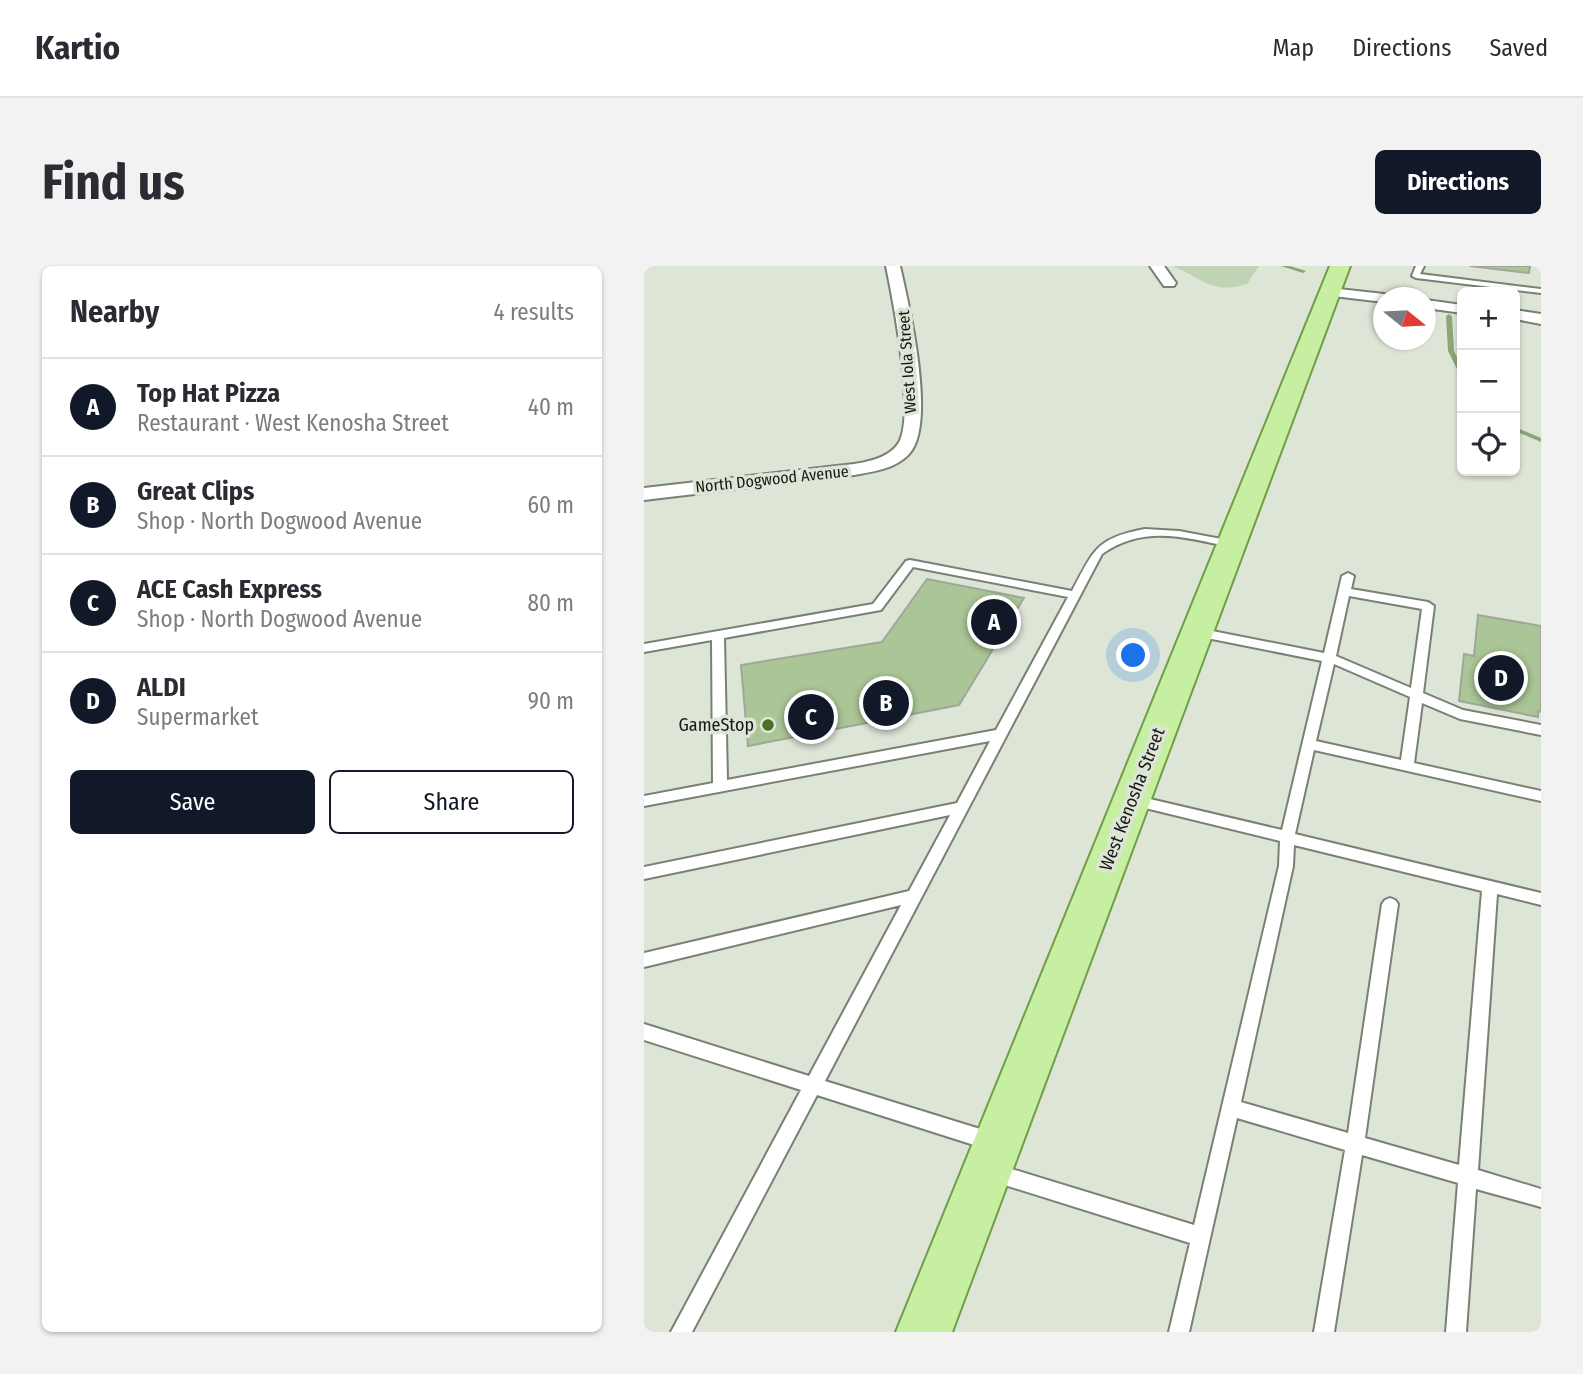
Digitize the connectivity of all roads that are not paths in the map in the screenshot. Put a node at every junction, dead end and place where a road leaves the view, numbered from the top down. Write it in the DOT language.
graph roads {
  1 [pos="893,266"];
  2 [pos="1157,266"];
  3 [pos="1340,266"];
  4 [pos="1420,266"];
  5 [pos="1169,283"];
  6 [pos="1541,291"];
  7 [pos="1330,292"];
  8 [pos="1373,298"];
  9 [pos="1436,305"];
  10 [pos="1457,308"];
  11 [pos="1520,316"];
  12 [pos="1541,319"];
  13 [pos="897,455"];
  14 [pos="644,494"];
  15 [pos="1232,544"];
  16 [pos="1348,576"];
  17 [pos="1345,592"];
  18 [pos="1075,595"];
  19 [pos="1198,632"];
  20 [pos="718,635"];
  21 [pos="644,648"];
  22 [pos="1329,658"];
  23 [pos="1416,695"];
  24 [pos="1541,730"];
  25 [pos="1001,734"];
  26 [pos="1308,744"];
  27 [pos="1406,766"];
  28 [pos="720,786"];
  29 [pos="1541,796"];
  30 [pos="644,800"];
  31 [pos="1131,800"];
  32 [pos="962,807"];
  33 [pos="1287,838"];
  34 [pos="644,873"];
  35 [pos="1490,887"];
  36 [pos="914,895"];
  37 [pos="1541,899"];
  38 [pos="1390,904"];
  39 [pos="644,960"];
  40 [pos="644,1031"];
  41 [pos="814,1086"];
  42 [pos="1231,1108"];
  43 [pos="1355,1144"];
  44 [pos="992,1157"];
  45 [pos="1468,1177"];
  46 [pos="1541,1198"];
  47 [pos="1201,1237"];
  48 [pos="681,1332"];
  49 [pos="924,1332"];
  50 [pos="1179,1332"];
  51 [pos="1324,1332"];
  52 [pos="1456,1332"];
  1 -- 13 [label="street, West Iola Street"];
  2 -- 5 [label="street"];
  3 -- 7 [label="main road, West Kenosha Street"];
  4 -- 6 [label="lane"];
  7 -- 8 [label="street"];
  7 -- 15 [label="main road, West Kenosha Street"];
  9 -- 10 [label="street"];
  11 -- 12 [label="street"];
  13 -- 14 [label="street, North Dogwood Avenue"];
  15 -- 18 [label="lane"];
  15 -- 19 [label="main road, West Kenosha Street"];
  16 -- 17 [label="lane"];
  17 -- 22 [label="lane"];
  17 -- 23 [label="lane"];
  18 -- 20 [label="lane"];
  18 -- 25 [label="lane"];
  19 -- 22 [label="lane"];
  19 -- 31 [label="main road, West Kenosha Street"];
  20 -- 21 [label="lane"];
  20 -- 28 [label="lane"];
  22 -- 23 [label="lane"];
  22 -- 26 [label="lane"];
  23 -- 24 [label="lane"];
  23 -- 27 [label="lane"];
  25 -- 28 [label="lane"];
  25 -- 32 [label="lane"];
  26 -- 27 [label="lane"];
  26 -- 33 [label="lane"];
  27 -- 29 [label="lane"];
  28 -- 30 [label="lane"];
  31 -- 33 [label="lane"];
  31 -- 44 [label="main road, West Kenosha Street"];
  32 -- 34 [label="lane"];
  32 -- 36 [label="lane"];
  33 -- 35 [label="lane"];
  33 -- 42 [label="lane"];
  35 -- 37 [label="lane"];
  35 -- 45 [label="lane"];
  36 -- 39 [label="lane"];
  36 -- 41 [label="lane"];
  38 -- 43 [label="lane"];
  40 -- 41 [label="lane"];
  41 -- 44 [label="lane"];
  41 -- 48 [label="lane"];
  42 -- 43 [label="lane"];
  42 -- 47 [label="lane"];
  43 -- 45 [label="lane"];
  43 -- 51 [label="lane"];
  44 -- 47 [label="lane"];
  44 -- 49 [label="main road, West Kenosha Street"];
  45 -- 46 [label="lane"];
  45 -- 52 [label="lane"];
  47 -- 50 [label="lane"];
}
